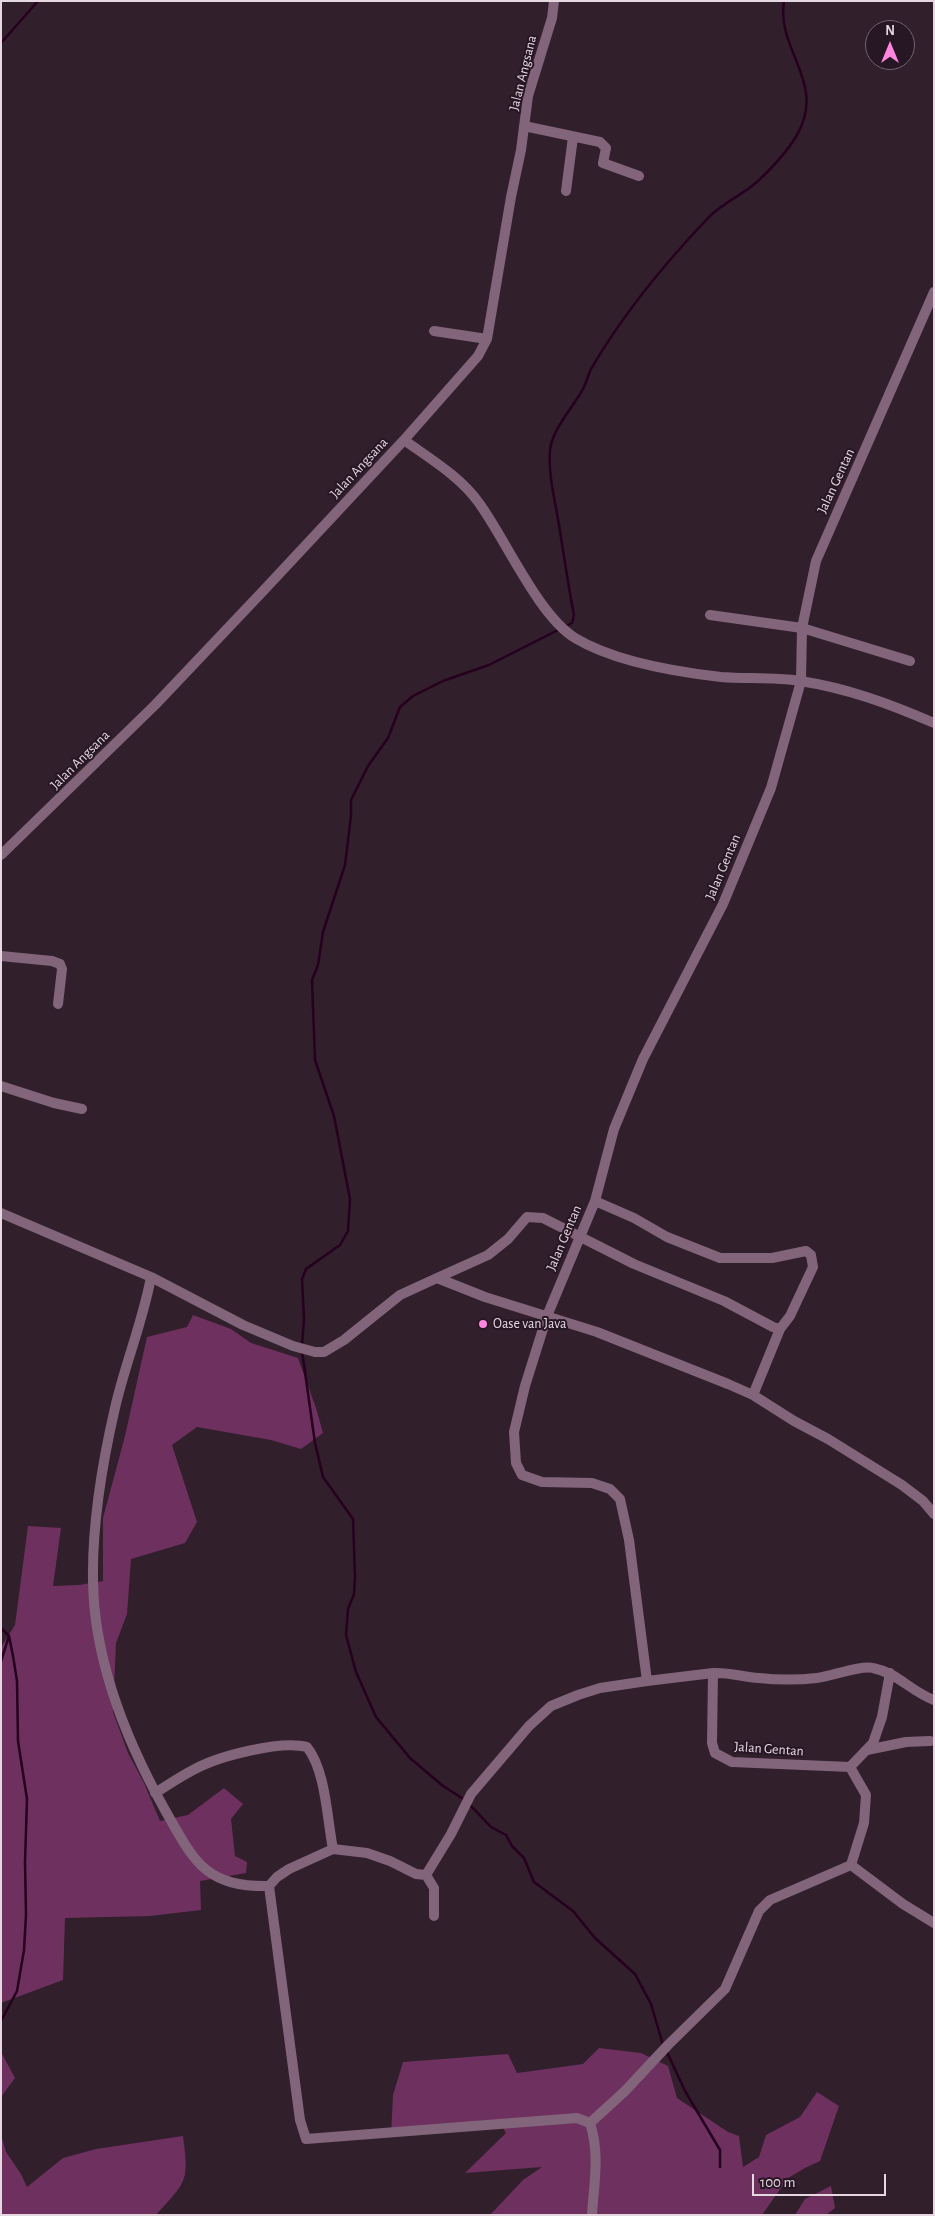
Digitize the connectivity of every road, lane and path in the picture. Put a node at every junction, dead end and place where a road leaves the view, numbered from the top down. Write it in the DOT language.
graph roads {
  1 [pos="554,1"];
  2 [pos="524,126"];
  3 [pos="573,137"];
  4 [pos="640,176"];
  5 [pos="566,191"];
  6 [pos="934,292"];
  7 [pos="434,331"];
  8 [pos="487,339"];
  9 [pos="404,440"];
  10 [pos="710,615"];
  11 [pos="802,628"];
  12 [pos="910,661"];
  13 [pos="802,681"];
  14 [pos="934,723"];
  15 [pos="1,855"];
  16 [pos="1,956"];
  17 [pos="58,1004"];
  18 [pos="1,1086"];
  19 [pos="82,1109"];
  20 [pos="595,1202"];
  21 [pos="1,1213"];
  22 [pos="581,1236"];
  23 [pos="151,1277"];
  24 [pos="437,1278"];
  25 [pos="547,1316"];
  26 [pos="780,1329"];
  27 [pos="753,1395"];
  28 [pos="934,1514"];
  29 [pos="713,1673"];
  30 [pos="890,1673"];
  31 [pos="647,1681"];
  32 [pos="934,1700"];
  33 [pos="930,1740"];
  34 [pos="867,1750"];
  35 [pos="850,1767"];
  36 [pos="155,1793"];
  37 [pos="333,1849"];
  38 [pos="851,1865"];
  39 [pos="426,1875"];
  40 [pos="269,1886"];
  41 [pos="434,1916"];
  42 [pos="934,1922"];
  43 [pos="590,2123"];
  44 [pos="592,2215"];
  1 -- 2 [label="street, Jalan Angsana"];
  2 -- 3 [label="street"];
  2 -- 8 [label="street, Jalan Angsana"];
  3 -- 4 [label="street"];
  3 -- 5 [label="street"];
  6 -- 11 [label="street, Jalan Gentan"];
  7 -- 8 [label="street"];
  8 -- 9 [label="street, Jalan Angsana"];
  9 -- 13 [label="street"];
  9 -- 15 [label="street, Jalan Angsana"];
  10 -- 11 [label="street"];
  11 -- 12 [label="street"];
  11 -- 13 [label="street, Jalan Gentan"];
  13 -- 14 [label="street"];
  13 -- 20 [label="street, Jalan Gentan"];
  16 -- 17 [label="street"];
  18 -- 19 [label="street"];
  20 -- 22 [label="street, Jalan Gentan"];
  20 -- 26 [label="street"];
  21 -- 23 [label="street"];
  22 -- 24 [label="street"];
  22 -- 25 [label="street, Jalan Gentan"];
  22 -- 26 [label="street"];
  23 -- 24 [label="street"];
  23 -- 36 [label="street"];
  24 -- 25 [label="street"];
  25 -- 27 [label="street"];
  25 -- 31 [label="street, Jalan Gentan"];
  26 -- 27 [label="street"];
  27 -- 28 [label="street"];
  29 -- 30 [label="street"];
  29 -- 31 [label="street"];
  29 -- 35 [label="street, Jalan Gentan"];
  30 -- 32 [label="street"];
  30 -- 34 [label="street"];
  31 -- 39 [label="street"];
  33 -- 34 [label="street"];
  34 -- 35 [label="street"];
  35 -- 38 [label="street"];
  36 -- 37 [label="street"];
  36 -- 40 [label="street"];
  37 -- 39 [label="street"];
  37 -- 40 [label="street"];
  38 -- 42 [label="street"];
  38 -- 43 [label="street"];
  39 -- 41 [label="street"];
  40 -- 43 [label="street"];
  43 -- 44 [label="street"];
}
